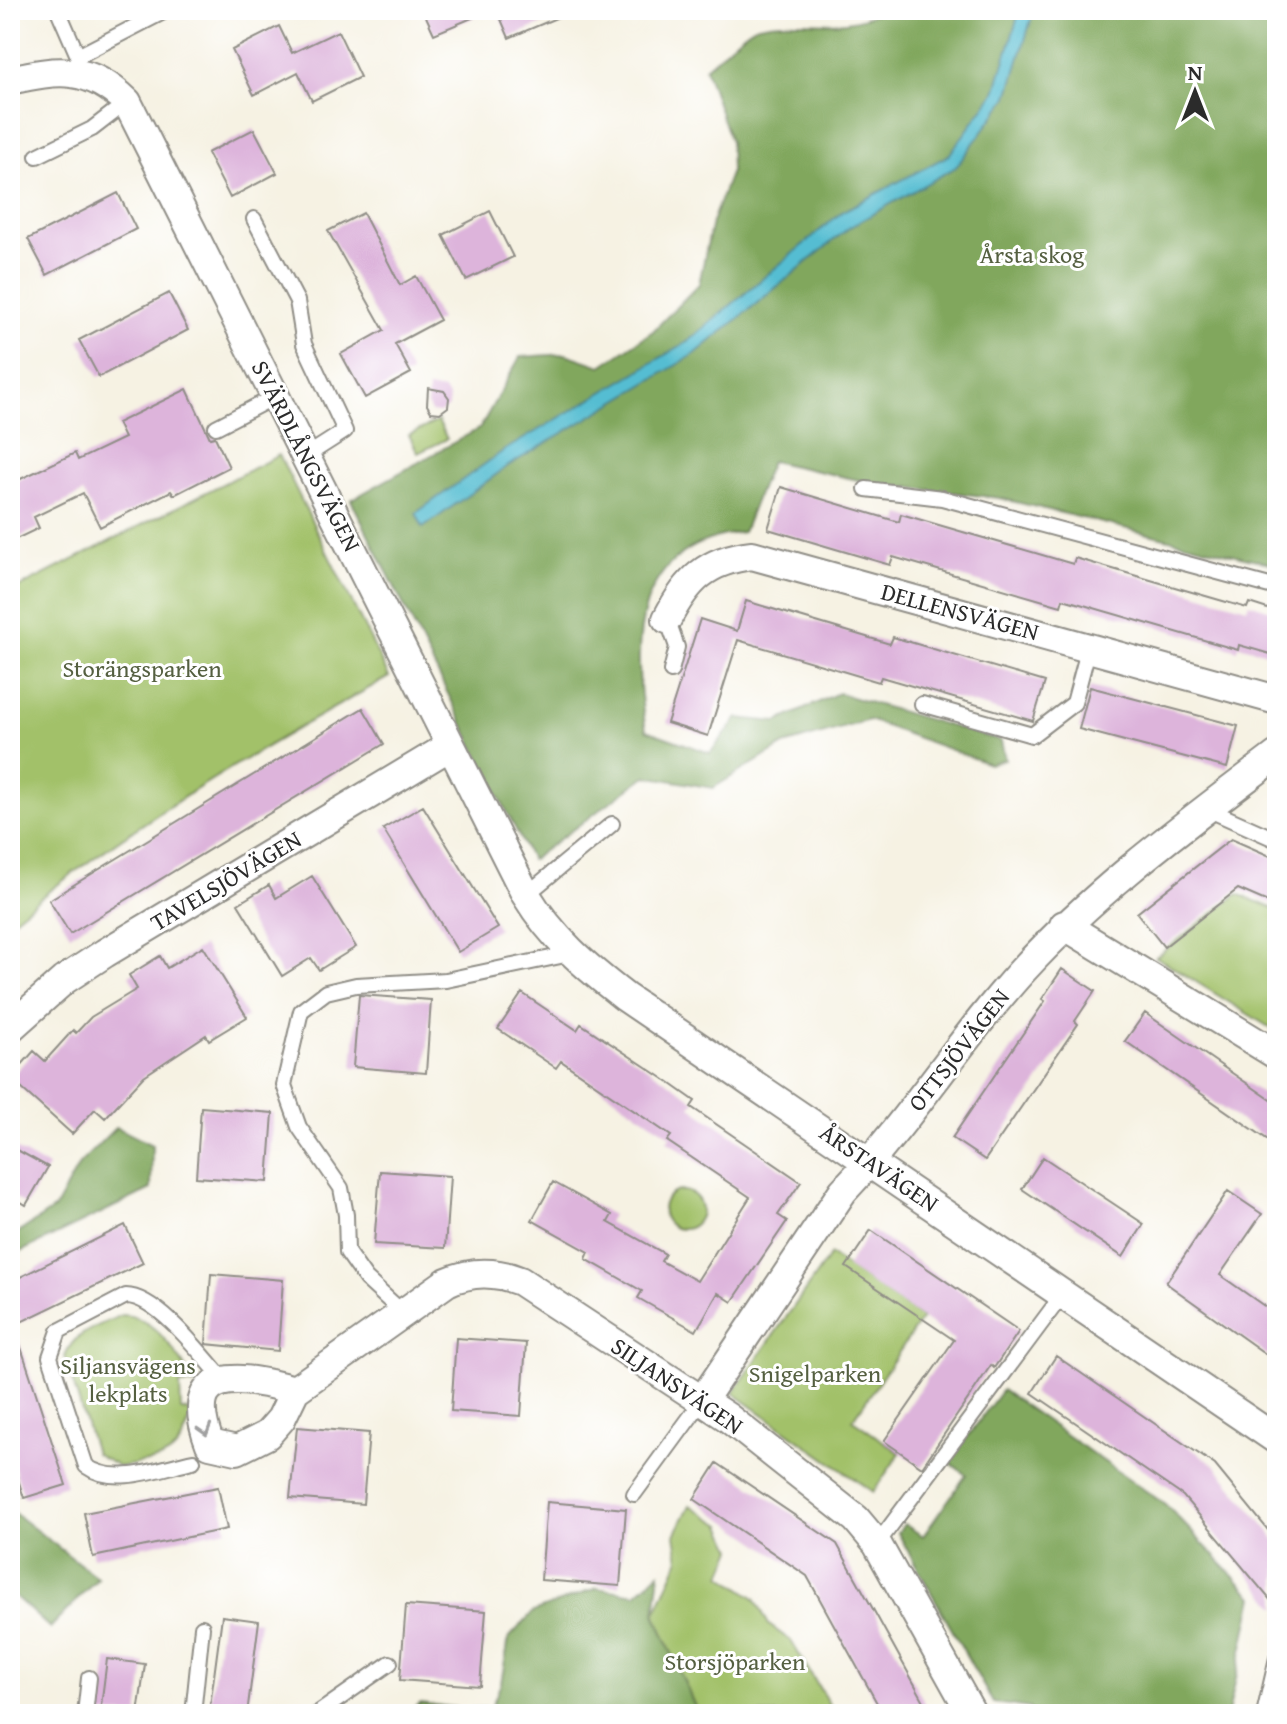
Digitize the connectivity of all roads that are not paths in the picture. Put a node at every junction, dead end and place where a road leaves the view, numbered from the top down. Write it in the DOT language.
graph roads {
  1 [pos="58,10"];
  2 [pos="167,10"];
  3 [pos="76,64"];
  4 [pos="10,80"];
  5 [pos="127,102"];
  6 [pos="37,156"];
  7 [pos="254,219"];
  8 [pos="276,396"];
  9 [pos="216,427"];
  10 [pos="306,456"];
  11 [pos="866,489"];
  12 [pos="1277,588"];
  13 [pos="667,619"];
  14 [pos="1089,647"];
  15 [pos="671,671"];
  16 [pos="1277,700"];
  17 [pos="922,704"];
  18 [pos="450,746"];
  19 [pos="1277,755"];
  20 [pos="1205,808"];
  21 [pos="612,824"];
  22 [pos="1277,840"];
  23 [pos="511,866"];
  24 [pos="526,895"];
  25 [pos="1064,925"];
  26 [pos="570,954"];
  27 [pos="10,1028"];
  28 [pos="1277,1055"];
  29 [pos="871,1162"];
  30 [pos="1063,1294"];
  31 [pos="403,1313"];
  32 [pos="223,1379"];
  33 [pos="295,1390"];
  34 [pos="702,1401"];
  35 [pos="1277,1440"];
  36 [pos="193,1461"];
  37 [pos="634,1494"];
  38 [pos="877,1544"];
  39 [pos="202,1627"];
  40 [pos="1277,1658"];
  41 [pos="390,1663"];
  42 [pos="89,1678"];
  43 [pos="85,1714"];
  44 [pos="193,1714"];
  45 [pos="317,1714"];
  46 [pos="972,1714"];
  47 [pos="1264,1714"];
  1 -- 3 [label="lane"];
  2 -- 3 [label="lane, SVÄRDLÅNGSVÄGEN"];
  3 -- 4 [label="street, SVÄRDLÅNGSVÄGEN"];
  3 -- 5 [label="street, SVÄRDLÅNGSVÄGEN"];
  5 -- 6 [label="lane"];
  5 -- 8 [label="street, SVÄRDLÅNGSVÄGEN"];
  7 -- 10 [label="lane"];
  8 -- 9 [label="lane"];
  8 -- 10 [label="street, SVÄRDLÅNGSVÄGEN"];
  10 -- 18 [label="street, SVÄRDLÅNGSVÄGEN"];
  11 -- 12 [label="lane"];
  13 -- 14 [label="street, DELLENSVÄGEN"];
  13 -- 15 [label="lane"];
  14 -- 16 [label="street, DELLENSVÄGEN"];
  14 -- 17 [label="lane"];
  18 -- 23 [label="street, SVÄRDLÅNGSVÄGEN"];
  18 -- 27 [label="street, TAVELSJÖVÄGEN"];
  19 -- 20 [label="street, OTTSJÖVÄGEN"];
  20 -- 22 [label="lane"];
  20 -- 25 [label="street, OTTSJÖVÄGEN"];
  21 -- 24 [label="lane"];
  23 -- 24 [label="street, ÅRSTAVÄGEN"];
  24 -- 26 [label="street, ÅRSTAVÄGEN"];
  25 -- 28 [label="street"];
  25 -- 29 [label="street, OTTSJÖVÄGEN"];
  26 -- 29 [label="street, ÅRSTAVÄGEN"];
  26 -- 31 [label="lane"];
  29 -- 30 [label="street, ÅRSTAVÄGEN"];
  29 -- 34 [label="street, OTTSJÖVÄGEN"];
  30 -- 35 [label="street, ÅRSTAVÄGEN"];
  30 -- 38 [label="lane"];
  31 -- 33 [label="street, SILJANSVÄGEN"];
  31 -- 34 [label="street, SILJANSVÄGEN"];
  32 -- 33 [label="street"];
  32 -- 33 [label="street, SILJANSVÄGEN, one-way"];
  32 -- 36 [label="lane"];
  34 -- 37 [label="lane"];
  34 -- 38 [label="street, SILJANSVÄGEN"];
  38 -- 46 [label="street, SILJANSVÄGEN"];
  39 -- 44 [label="lane"];
  40 -- 47 [label="lane"];
  41 -- 45 [label="lane"];
  42 -- 43 [label="lane"];
}
